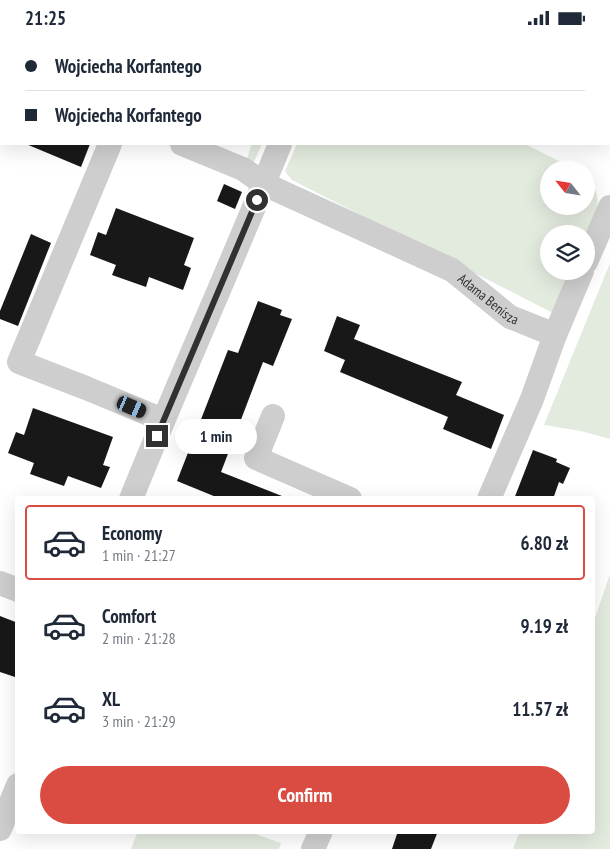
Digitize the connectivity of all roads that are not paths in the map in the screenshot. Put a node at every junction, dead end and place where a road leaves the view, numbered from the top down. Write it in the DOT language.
graph roads {
  1 [pos="110,145"];
  2 [pos="184,145"];
  3 [pos="280,145"];
  4 [pos="264,183"];
  5 [pos="610,207"];
  6 [pos="595,241"];
  7 [pos="578,280"];
  8 [pos="555,335"];
  9 [pos="273,416"];
  10 [pos="163,420"];
  11 [pos="133,496"];
  12 [pos="343,496"];
  13 [pos="490,496"];
  14 [pos="0,583"];
  15 [pos="15,589"];
  16 [pos="15,792"];
  17 [pos="0,829"];
  18 [pos="320,834"];
  19 [pos="314,849"];
  1 -- 10 [label="street"];
  2 -- 4 [label="street, Adama Benisza"];
  3 -- 4 [label="street"];
  4 -- 8 [label="street, Adama Benisza"];
  4 -- 10 [label="street"];
  5 -- 6 [label="street"];
  7 -- 8 [label="street"];
  8 -- 13 [label="street"];
  9 -- 12 [label="street"];
  10 -- 11 [label="street"];
  14 -- 15 [label="street"];
  16 -- 17 [label="street"];
  18 -- 19 [label="street"];
}
